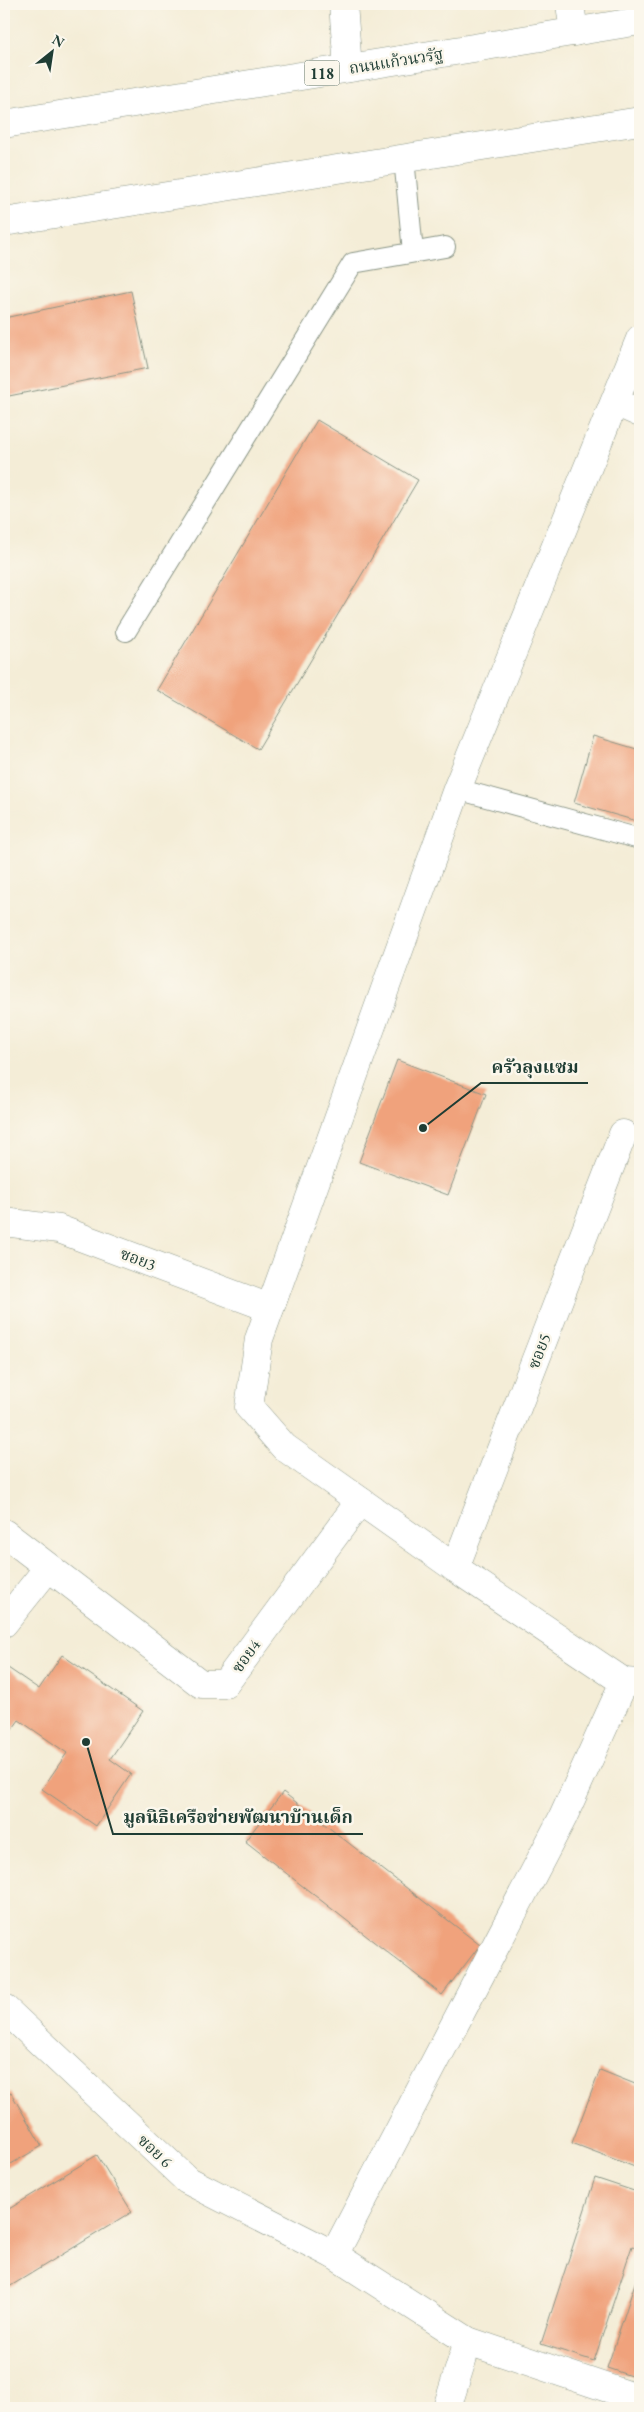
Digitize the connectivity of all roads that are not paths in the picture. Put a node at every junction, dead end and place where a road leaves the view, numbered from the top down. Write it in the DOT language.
graph roads {
  1 [pos="343,4"];
  2 [pos="570,4"];
  3 [pos="640,21"];
  4 [pos="574,32"];
  5 [pos="348,68"];
  6 [pos="640,121"];
  7 [pos="4,124"];
  8 [pos="404,158"];
  9 [pos="4,222"];
  10 [pos="445,246"];
  11 [pos="414,252"];
  12 [pos="640,339"];
  13 [pos="614,402"];
  14 [pos="640,413"];
  15 [pos="126,631"];
  16 [pos="457,789"];
  17 [pos="640,840"];
  18 [pos="623,1134"];
  19 [pos="4,1222"];
  20 [pos="270,1308"];
  21 [pos="360,1501"];
  22 [pos="4,1533"];
  23 [pos="48,1568"];
  24 [pos="455,1568"];
  25 [pos="4,1624"];
  26 [pos="632,1682"];
  27 [pos="4,2008"];
  28 [pos="334,2255"];
  29 [pos="468,2341"];
  30 [pos="640,2399"];
  31 [pos="447,2408"];
  1 -- 5 [label="street"];
  2 -- 4 [label="street"];
  3 -- 4 [label="street, ถนนแก้วนวรัฐ / 118"];
  4 -- 5 [label="street, ถนนแก้วนวรัฐ / 118"];
  5 -- 7 [label="street, ถนนแก้วนวรัฐ / 118"];
  6 -- 8 [label="street"];
  8 -- 9 [label="street"];
  8 -- 11 [label="lane"];
  10 -- 11 [label="lane"];
  11 -- 15 [label="lane"];
  12 -- 13 [label="street"];
  13 -- 14 [label="street"];
  13 -- 16 [label="street"];
  16 -- 17 [label="lane"];
  16 -- 20 [label="street"];
  18 -- 24 [label="street, ซอย5"];
  19 -- 20 [label="street, ซอย3"];
  20 -- 21 [label="street"];
  21 -- 23 [label="street, ซอย4"];
  21 -- 24 [label="street"];
  22 -- 23 [label="street"];
  23 -- 25 [label="street"];
  24 -- 26 [label="street"];
  26 -- 28 [label="street"];
  27 -- 28 [label="street, ซอย 6"];
  28 -- 29 [label="street, ซอย 6"];
  29 -- 30 [label="street, ซอย 6"];
  29 -- 31 [label="street"];
}
